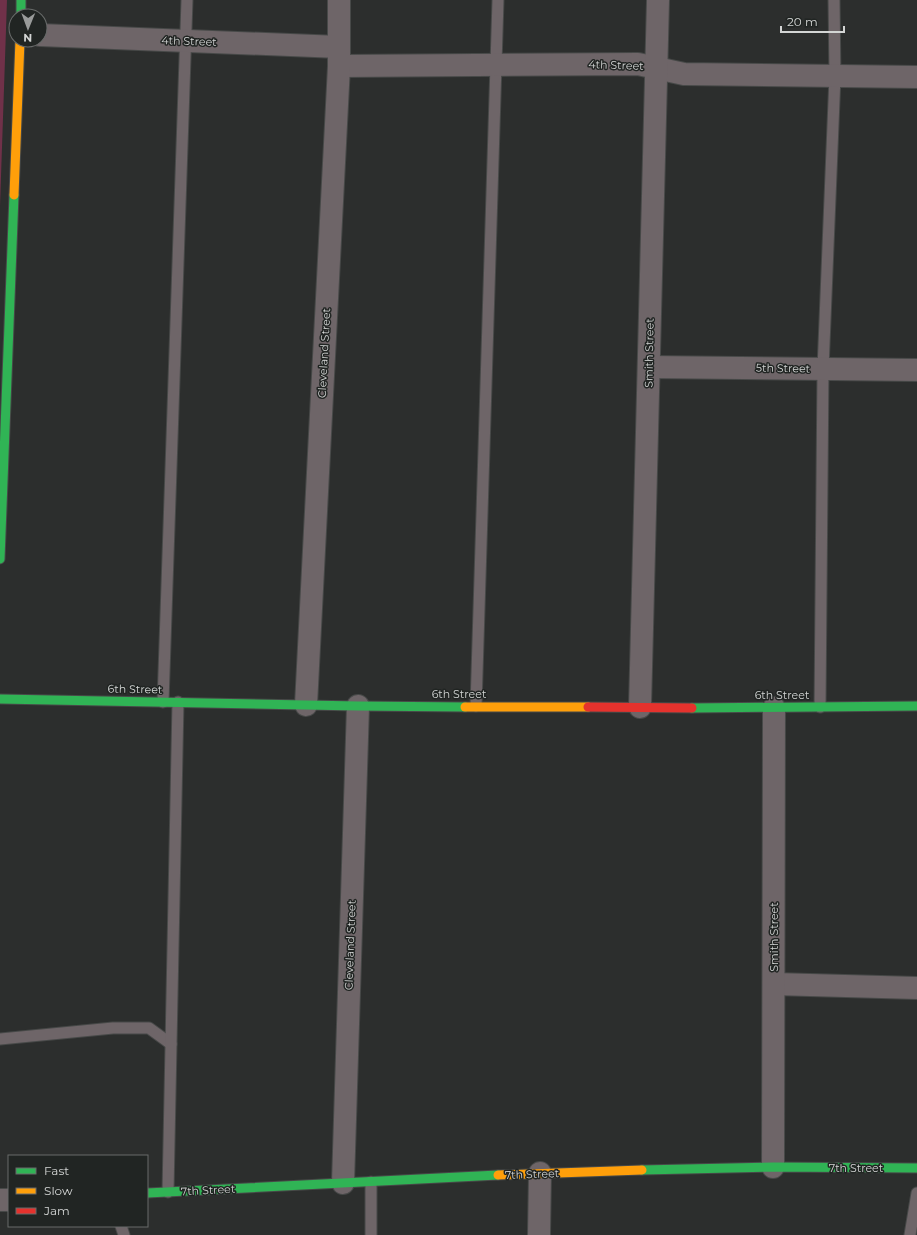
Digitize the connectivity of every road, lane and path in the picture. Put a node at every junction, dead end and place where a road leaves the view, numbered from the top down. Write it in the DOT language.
graph roads {
  1 [pos="187,0"];
  2 [pos="339,0"];
  3 [pos="498,0"];
  4 [pos="658,0"];
  5 [pos="834,0"];
  6 [pos="48,35"];
  7 [pos="186,41"];
  8 [pos="20,48"];
  9 [pos="339,56"];
  10 [pos="496,65"];
  11 [pos="656,68"];
  12 [pos="835,76"];
  13 [pos="917,77"];
  14 [pos="649,367"];
  15 [pos="823,369"];
  16 [pos="917,370"];
  17 [pos="0,548"];
  18 [pos="0,559"];
  19 [pos="0,699"];
  20 [pos="163,702"];
  21 [pos="178,702"];
  22 [pos="306,705"];
  23 [pos="358,706"];
  24 [pos="476,706"];
  25 [pos="917,706"];
  26 [pos="640,707"];
  27 [pos="820,707"];
  28 [pos="774,708"];
  29 [pos="774,984"];
  30 [pos="917,988"];
  31 [pos="0,1039"];
  32 [pos="171,1044"];
  33 [pos="773,1167"];
  34 [pos="917,1168"];
  35 [pos="540,1173"];
  36 [pos="371,1182"];
  37 [pos="343,1184"];
  38 [pos="168,1192"];
  39 [pos="148,1193"];
  40 [pos="917,1193"];
  41 [pos="371,1235"];
  42 [pos="539,1235"];
  43 [pos="910,1235"];
  1 -- 7 [label="lane"];
  2 -- 9 [label="street, Cleveland Street"];
  3 -- 10 [label="lane"];
  4 -- 11 [label="street, Smith Street"];
  5 -- 12 [label="lane"];
  6 -- 7 [label="street, 4th Street"];
  7 -- 9 [label="street, 4th Street"];
  7 -- 20 [label="lane"];
  8 -- 17 [label="street"];
  9 -- 10 [label="street, 4th Street"];
  9 -- 22 [label="street, Cleveland Street"];
  10 -- 11 [label="street, 4th Street"];
  10 -- 24 [label="lane"];
  11 -- 12 [label="street, 4th Street"];
  11 -- 14 [label="street, Smith Street"];
  12 -- 13 [label="street, 4th Street"];
  12 -- 15 [label="lane"];
  14 -- 15 [label="street, 5th Street"];
  14 -- 26 [label="street, Smith Street"];
  15 -- 16 [label="street, 5th Street"];
  15 -- 27 [label="lane"];
  17 -- 18 [label="street"];
  19 -- 20 [label="street, 6th Street"];
  20 -- 21 [label="street, 6th Street"];
  21 -- 22 [label="street, 6th Street"];
  21 -- 32 [label="lane"];
  22 -- 23 [label="street, 6th Street"];
  23 -- 24 [label="street, 6th Street"];
  23 -- 37 [label="street, Cleveland Street"];
  24 -- 26 [label="street, 6th Street"];
  25 -- 27 [label="street, 6th Street"];
  26 -- 28 [label="street, 6th Street"];
  27 -- 28 [label="street, 6th Street"];
  28 -- 29 [label="street, Smith Street"];
  29 -- 30 [label="street"];
  29 -- 33 [label="street, Smith Street"];
  31 -- 32 [label="lane"];
  32 -- 38 [label="lane"];
  33 -- 34 [label="street, 7th Street"];
  33 -- 35 [label="street, 7th Street"];
  35 -- 36 [label="street, 7th Street"];
  35 -- 42 [label="street"];
  36 -- 37 [label="street, 7th Street"];
  36 -- 41 [label="lane"];
  37 -- 38 [label="street, 7th Street"];
  38 -- 39 [label="street, 7th Street"];
  40 -- 43 [label="lane"];
}
